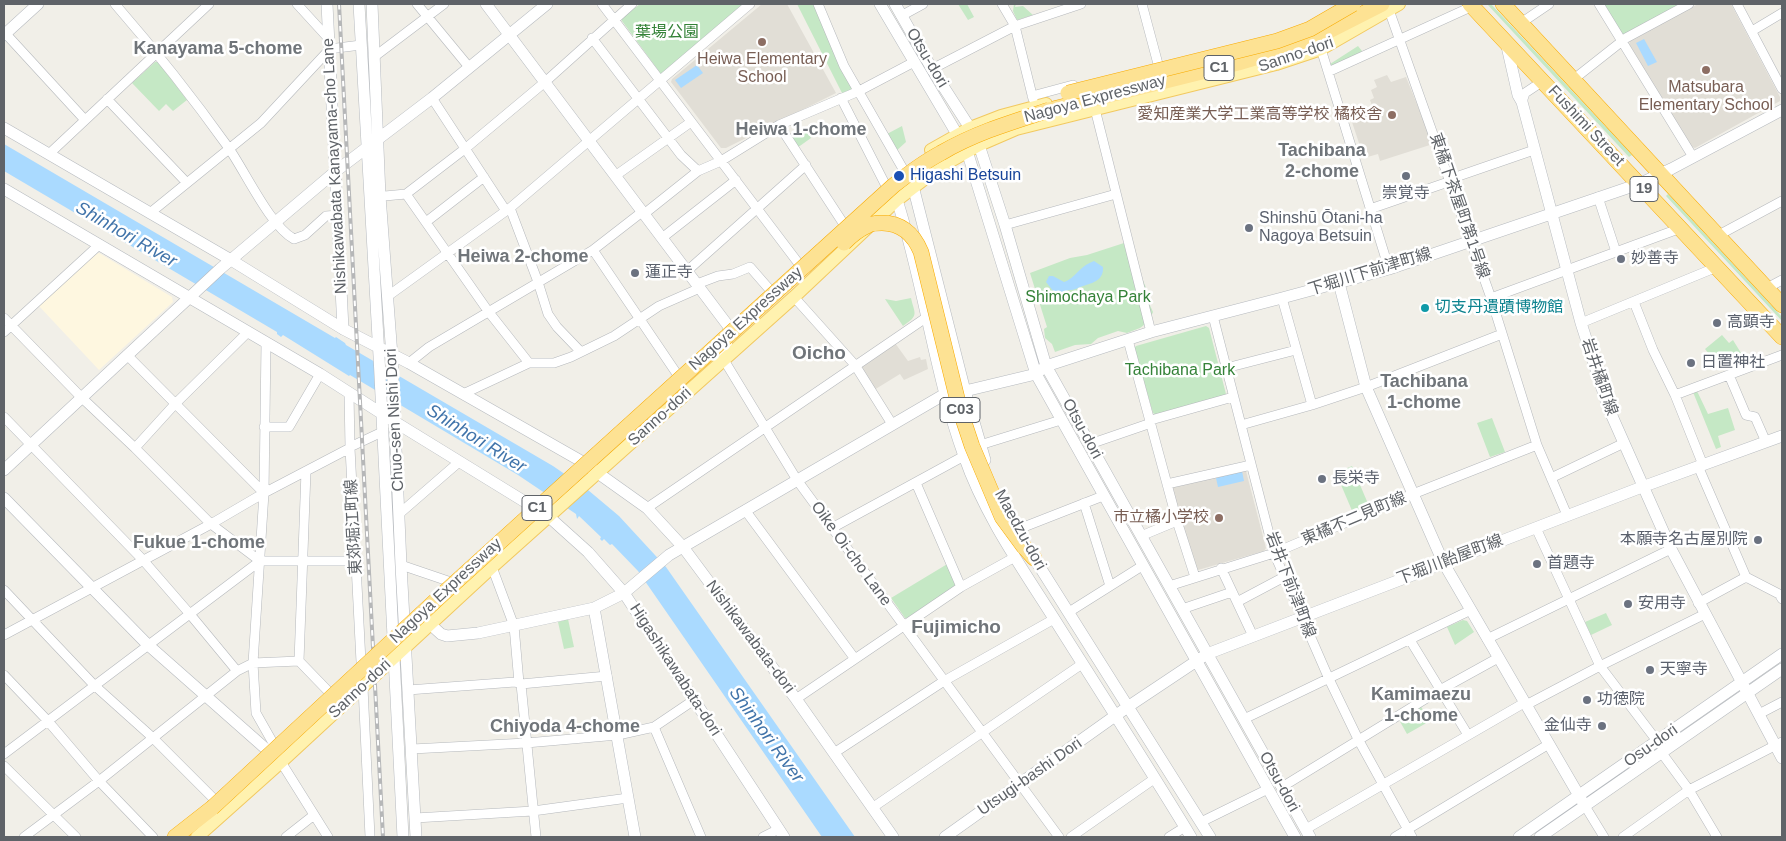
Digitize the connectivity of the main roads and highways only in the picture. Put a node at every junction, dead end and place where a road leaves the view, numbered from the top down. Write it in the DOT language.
graph roads {
  1 [pos="1353,4"];
  2 [pos="1360,4"];
  3 [pos="1503,4"];
  4 [pos="1471,5"];
  5 [pos="1390,6"];
  6 [pos="1033,101"];
  7 [pos="1782,305"];
  8 [pos="1782,337"];
  9 [pos="702,359"];
  10 [pos="1024,554"];
  11 [pos="400,627"];
  12 [pos="213,803"];
  13 [pos="168,837"];
  14 [pos="175,837"];
  15 [pos="185,837"];
  16 [pos="197,837"];
  1 -- 6 [label="highway, bridge"];
  2 -- 6 [label="main road, Sanno-dori"];
  3 -- 7 [label="highway, Fushimi Street / 19"];
  4 -- 8 [label="highway, Fushimi Street / 19"];
  5 -- 9 [label="highway, Nagoya Expressway / C1, bridge"];
  5 -- 16 [label="main road, Sanno-dori"];
  6 -- 11 [label="main road, Sanno-dori"];
  9 -- 10 [label="highway, C03, bridge"];
  9 -- 11 [label="highway, Nagoya Expressway / C1, bridge"];
  11 -- 12 [label="highway, Nagoya Expressway / C1, bridge"];
  11 -- 12 [label="main road, Sanno-dori"];
  12 -- 13 [label="main road, Sanno-dori"];
  12 -- 14 [label="highway, Nagoya Expressway"];
  12 -- 15 [label="highway, Nagoya Expressway / C1"];
}
